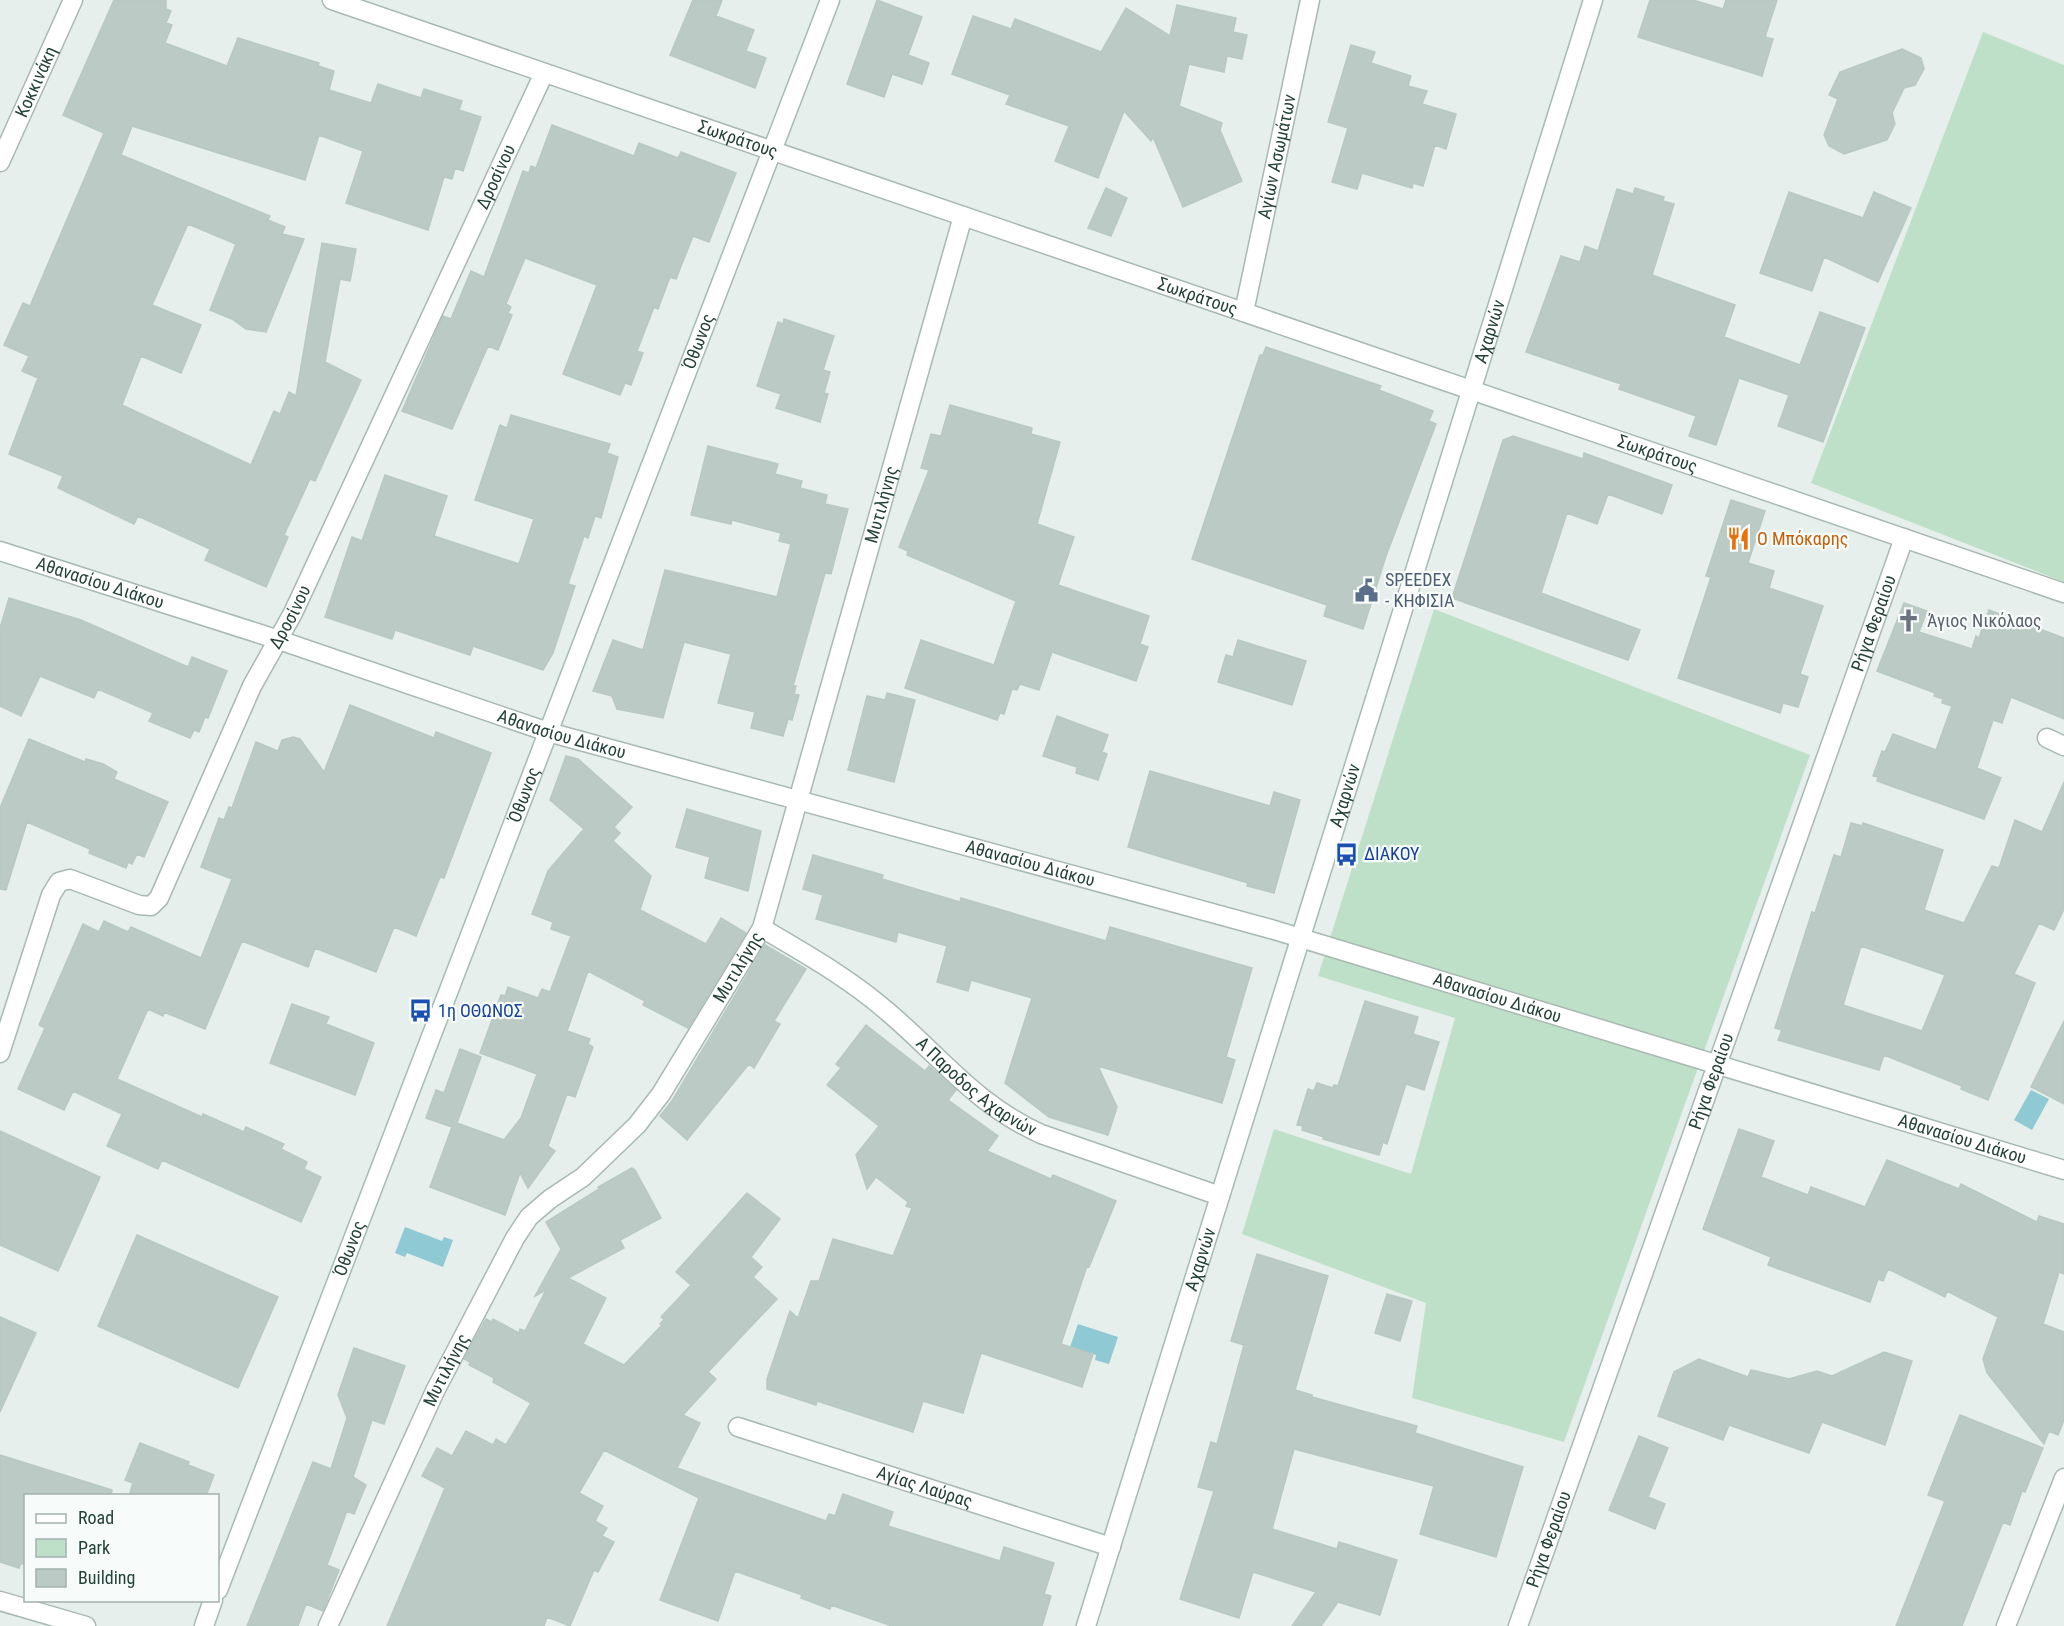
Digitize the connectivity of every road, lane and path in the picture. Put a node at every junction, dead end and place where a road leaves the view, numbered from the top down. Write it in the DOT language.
graph roads {
  1 [pos="73,0"];
  2 [pos="332,0"];
  3 [pos="830,0"];
  4 [pos="1310,0"];
  5 [pos="1593,0"];
  6 [pos="544,73"];
  7 [pos="772,151"];
  8 [pos="0,162"];
  9 [pos="963,216"];
  10 [pos="1244,312"];
  11 [pos="1471,390"];
  12 [pos="1904,538"];
  13 [pos="0,550"];
  14 [pos="2064,593"];
  15 [pos="276,639"];
  16 [pos="548,732"];
  17 [pos="2047,738"];
  18 [pos="2064,746"];
  19 [pos="798,799"];
  20 [pos="762,928"];
  21 [pos="1301,938"];
  22 [pos="0,1053"];
  23 [pos="1717,1064"];
  24 [pos="2064,1170"];
  25 [pos="1220,1196"];
  26 [pos="738,1427"];
  27 [pos="2064,1478"];
  28 [pos="1111,1547"];
  29 [pos="219,1587"];
  30 [pos="0,1601"];
  31 [pos="212,1602"];
  32 [pos="86,1626"];
  33 [pos="204,1626"];
  34 [pos="328,1626"];
  35 [pos="1086,1626"];
  36 [pos="1518,1626"];
  37 [pos="2007,1626"];
  1 -- 8 [label="street, Κοκκινάκη"];
  2 -- 6 [label="street, Σωκράτους"];
  3 -- 7 [label="street, Όθωνος"];
  4 -- 10 [label="street, Αγίων Ασωμάτων"];
  5 -- 11 [label="street, Αχαρνών"];
  6 -- 7 [label="street, Σωκράτους"];
  6 -- 15 [label="street, Δροσίνου"];
  7 -- 9 [label="street, Σωκράτους"];
  7 -- 16 [label="street, Όθωνος"];
  9 -- 10 [label="street, Σωκράτους"];
  9 -- 19 [label="street, Μυτιλήνης"];
  10 -- 11 [label="street, Σωκράτους"];
  11 -- 12 [label="street, Σωκράτους"];
  11 -- 21 [label="street, Αχαρνών"];
  12 -- 14 [label="street, Σωκράτους"];
  12 -- 23 [label="street, Ρήγα Φεραίου"];
  13 -- 15 [label="street, Αθανασίου Διάκου"];
  15 -- 16 [label="street, Αθανασίου Διάκου"];
  15 -- 22 [label="street, Δροσίνου"];
  16 -- 19 [label="street, Αθανασίου Διάκου"];
  16 -- 29 [label="street, Όθωνος"];
  17 -- 18 [label="street"];
  19 -- 20 [label="street, Μυτιλήνης"];
  19 -- 21 [label="street, Αθανασίου Διάκου"];
  20 -- 25 [label="street, Α Παροδος Αχαρνών"];
  20 -- 34 [label="street, Μυτιλήνης"];
  21 -- 23 [label="street, Αθανασίου Διάκου"];
  21 -- 25 [label="street, Αχαρνών"];
  23 -- 24 [label="street, Αθανασίου Διάκου"];
  23 -- 36 [label="street, Ρήγα Φεραίου"];
  25 -- 28 [label="street, Αχαρνών"];
  26 -- 28 [label="street, Αγίας Λαύρας"];
  27 -- 37 [label="street"];
  28 -- 35 [label="street, Αχαρνών"];
  30 -- 32 [label="street"];
  31 -- 33 [label="street"];
}
